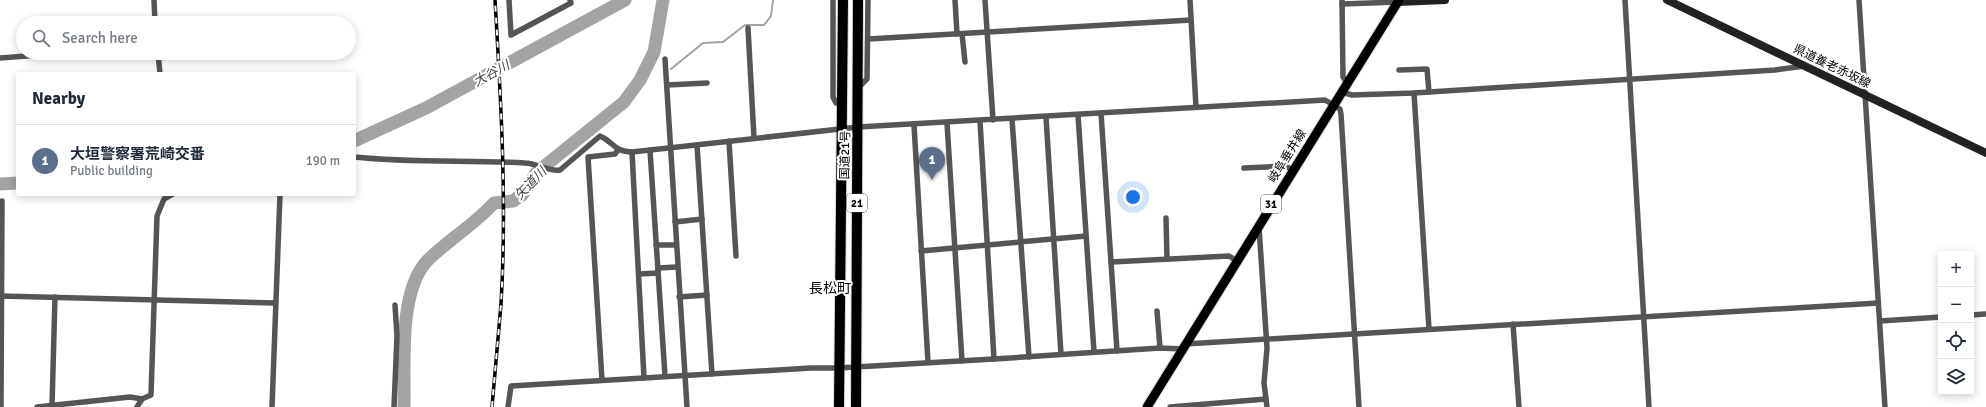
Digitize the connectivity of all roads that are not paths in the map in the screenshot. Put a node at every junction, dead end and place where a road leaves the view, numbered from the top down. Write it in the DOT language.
graph roads {
  1 [pos="154,0"];
  2 [pos="509,0"];
  3 [pos="570,0"];
  4 [pos="833,0"];
  5 [pos="843,0"];
  6 [pos="858,0"];
  7 [pos="868,0"];
  8 [pos="955,0"];
  9 [pos="985,0"];
  10 [pos="1190,0"];
  11 [pos="1445,0"];
  12 [pos="1625,0"];
  13 [pos="1667,0"];
  14 [pos="1860,0"];
  15 [pos="1398,1"];
  16 [pos="1342,2"];
  17 [pos="155,16"];
  18 [pos="1191,20"];
  19 [pos="748,28"];
  20 [pos="987,33"];
  21 [pos="959,34"];
  22 [pos="868,39"];
  23 [pos="16,57"];
  24 [pos="0,58"];
  25 [pos="665,59"];
  26 [pos="159,60"];
  27 [pos="964,62"];
  28 [pos="1805,66"];
  29 [pos="1399,70"];
  30 [pos="160,72"];
  31 [pos="1630,80"];
  32 [pos="707,83"];
  33 [pos="1347,83"];
  34 [pos="667,85"];
  35 [pos="857,89"];
  36 [pos="1342,92"];
  37 [pos="1429,92"];
  38 [pos="1414,93"];
  39 [pos="1866,96"];
  40 [pos="1334,104"];
  41 [pos="842,105"];
  42 [pos="1196,107"];
  43 [pos="1101,113"];
  44 [pos="1078,115"];
  45 [pos="1046,117"];
  46 [pos="1012,119"];
  47 [pos="993,120"];
  48 [pos="980,121"];
  49 [pos="947,123"];
  50 [pos="914,125"];
  51 [pos="858,127"];
  52 [pos="842,128"];
  53 [pos="754,138"];
  54 [pos="729,141"];
  55 [pos="698,145"];
  56 [pos="670,147"];
  57 [pos="618,150"];
  58 [pos="650,150"];
  59 [pos="632,152"];
  60 [pos="1986,153"];
  61 [pos="356,157"];
  62 [pos="1244,168"];
  63 [pos="1293,170"];
  64 [pos="168,196"];
  65 [pos="280,196"];
  66 [pos="2,201"];
  67 [pos="1166,218"];
  68 [pos="702,219"];
  69 [pos="675,222"];
  70 [pos="1259,225"];
  71 [pos="1086,236"];
  72 [pos="1054,239"];
  73 [pos="1020,242"];
  74 [pos="989,244"];
  75 [pos="656,245"];
  76 [pos="676,245"];
  77 [pos="955,248"];
  78 [pos="921,251"];
  79 [pos="736,256"];
  80 [pos="1167,259"];
  81 [pos="1237,261"];
  82 [pos="1111,262"];
  83 [pos="677,267"];
  84 [pos="658,270"];
  85 [pos="639,274"];
  86 [pos="707,295"];
  87 [pos="1,296"];
  88 [pos="55,297"];
  89 [pos="679,297"];
  90 [pos="155,301"];
  91 [pos="1878,303"];
  92 [pos="276,304"];
  93 [pos="395,306"];
  94 [pos="1157,311"];
  95 [pos="1986,314"];
  96 [pos="1974,315"];
  97 [pos="1643,316"];
  98 [pos="1938,317"];
  99 [pos="1880,321"];
  100 [pos="1513,324"];
  101 [pos="1429,330"];
  102 [pos="1354,334"];
  103 [pos="1267,338"];
  104 [pos="1184,346"];
  105 [pos="1160,348"];
  106 [pos="1117,351"];
  107 [pos="1094,352"];
  108 [pos="1061,354"];
  109 [pos="1029,357"];
  110 [pos="994,359"];
  111 [pos="962,361"];
  112 [pos="928,362"];
  113 [pos="855,366"];
  114 [pos="838,368"];
  115 [pos="712,374"];
  116 [pos="685,375"];
  117 [pos="665,376"];
  118 [pos="644,378"];
  119 [pos="602,380"];
  120 [pos="142,399"];
  121 [pos="1266,399"];
  122 [pos="1229,405"];
  123 [pos="52,406"];
  124 [pos="1,407"];
  125 [pos="37,407"];
  126 [pos="137,407"];
  127 [pos="272,407"];
  128 [pos="394,407"];
  129 [pos="508,407"];
  130 [pos="687,407"];
  131 [pos="839,407"];
  132 [pos="856,407"];
  133 [pos="1147,407"];
  134 [pos="1170,407"];
  135 [pos="1267,407"];
  136 [pos="1359,407"];
  137 [pos="1519,407"];
  138 [pos="1649,407"];
  139 [pos="1885,407"];
  1 -- 17 [label="street"];
  2 -- 3 [label="street"];
  4 -- 41 [label="street"];
  5 -- 41 [label="highway, 国道21号 / 21"];
  6 -- 35 [label="highway, 国道21号 / 21"];
  7 -- 22 [label="street"];
  8 -- 21 [label="street"];
  9 -- 20 [label="street"];
  10 -- 18 [label="street"];
  11 -- 15 [label="main road"];
  12 -- 31 [label="street"];
  13 -- 28 [label="main road, 県道養老赤坂線"];
  14 -- 39 [label="street"];
  15 -- 16 [label="street"];
  15 -- 33 [label="main road, 岐阜垂井線 / 31"];
  16 -- 33 [label="street"];
  18 -- 20 [label="street"];
  18 -- 42 [label="street"];
  19 -- 53 [label="street"];
  20 -- 21 [label="street"];
  20 -- 47 [label="street"];
  21 -- 22 [label="street"];
  21 -- 27 [label="street"];
  22 -- 35 [label="street"];
  23 -- 24 [label="street"];
  25 -- 34 [label="street"];
  26 -- 30 [label="street"];
  28 -- 31 [label="street"];
  28 -- 39 [label="main road, 県道養老赤坂線"];
  29 -- 37 [label="street"];
  31 -- 37 [label="street"];
  31 -- 97 [label="street"];
  32 -- 34 [label="street"];
  33 -- 36 [label="main road, 岐阜垂井線 / 31"];
  34 -- 56 [label="street"];
  35 -- 51 [label="highway, 国道21号 / 21"];
  36 -- 38 [label="street"];
  36 -- 40 [label="main road, 岐阜垂井線 / 31"];
  37 -- 38 [label="street"];
  38 -- 101 [label="street"];
  39 -- 60 [label="main road, 県道養老赤坂線"];
  39 -- 91 [label="street"];
  40 -- 42 [label="street"];
  40 -- 63 [label="main road, 岐阜垂井線 / 31"];
  40 -- 102 [label="street"];
  41 -- 52 [label="highway, 国道21号 / 21"];
  42 -- 43 [label="street"];
  43 -- 44 [label="street"];
  43 -- 82 [label="street"];
  44 -- 45 [label="street"];
  44 -- 71 [label="street"];
  45 -- 46 [label="street"];
  45 -- 72 [label="street"];
  46 -- 47 [label="street"];
  46 -- 73 [label="street"];
  47 -- 48 [label="street"];
  48 -- 49 [label="street"];
  48 -- 74 [label="street"];
  49 -- 50 [label="street"];
  49 -- 77 [label="street"];
  50 -- 51 [label="street"];
  50 -- 78 [label="street"];
  51 -- 52 [label="street"];
  51 -- 113 [label="highway, 国道21号 / 21"];
  52 -- 53 [label="street"];
  52 -- 114 [label="highway, 国道21号 / 21"];
  53 -- 54 [label="street"];
  54 -- 55 [label="street"];
  54 -- 79 [label="street"];
  55 -- 56 [label="street"];
  55 -- 68 [label="street"];
  56 -- 58 [label="street"];
  56 -- 69 [label="street"];
  57 -- 59 [label="street"];
  57 -- 61 [label="street"];
  57 -- 119 [label="street"];
  58 -- 59 [label="street"];
  58 -- 75 [label="street"];
  59 -- 85 [label="street"];
  62 -- 63 [label="street"];
  63 -- 70 [label="main road, 岐阜垂井線 / 31"];
  64 -- 90 [label="street"];
  65 -- 92 [label="street"];
  66 -- 87 [label="street"];
  67 -- 80 [label="street"];
  68 -- 69 [label="street"];
  68 -- 86 [label="street"];
  69 -- 76 [label="street"];
  70 -- 81 [label="main road, 岐阜垂井線 / 31"];
  70 -- 103 [label="street"];
  71 -- 72 [label="street"];
  71 -- 107 [label="street"];
  72 -- 73 [label="street"];
  72 -- 108 [label="street"];
  73 -- 74 [label="street"];
  73 -- 109 [label="street"];
  74 -- 77 [label="street"];
  74 -- 110 [label="street"];
  75 -- 76 [label="street"];
  75 -- 84 [label="street"];
  76 -- 83 [label="street"];
  77 -- 78 [label="street"];
  77 -- 111 [label="street"];
  78 -- 112 [label="street"];
  80 -- 81 [label="street"];
  80 -- 82 [label="street"];
  81 -- 104 [label="main road, 岐阜垂井線 / 31"];
  82 -- 106 [label="street"];
  83 -- 84 [label="street"];
  83 -- 89 [label="street"];
  84 -- 85 [label="street"];
  84 -- 117 [label="street"];
  85 -- 118 [label="street"];
  86 -- 89 [label="street"];
  86 -- 115 [label="street"];
  87 -- 88 [label="street"];
  87 -- 124 [label="street"];
  88 -- 90 [label="street"];
  88 -- 123 [label="street"];
  89 -- 116 [label="street"];
  90 -- 92 [label="street"];
  90 -- 120 [label="street"];
  91 -- 97 [label="street"];
  91 -- 99 [label="street"];
  92 -- 127 [label="street"];
  93 -- 128 [label="street"];
  94 -- 105 [label="street"];
  95 -- 96 [label="street"];
  97 -- 100 [label="street"];
  97 -- 138 [label="street"];
  98 -- 99 [label="street"];
  99 -- 139 [label="street"];
  100 -- 101 [label="street"];
  100 -- 137 [label="street"];
  101 -- 102 [label="street"];
  102 -- 103 [label="street"];
  102 -- 136 [label="street"];
  103 -- 104 [label="street"];
  103 -- 121 [label="street"];
  104 -- 105 [label="street"];
  104 -- 133 [label="main road, 岐阜垂井線 / 31"];
  105 -- 106 [label="street"];
  106 -- 107 [label="street"];
  107 -- 108 [label="street"];
  108 -- 109 [label="street"];
  109 -- 110 [label="street"];
  110 -- 111 [label="street"];
  111 -- 112 [label="street"];
  112 -- 113 [label="street"];
  113 -- 114 [label="street"];
  113 -- 132 [label="highway, 国道21号 / 21"];
  114 -- 115 [label="street"];
  114 -- 131 [label="highway, 国道21号 / 21"];
  115 -- 116 [label="street"];
  116 -- 117 [label="street"];
  116 -- 130 [label="street"];
  117 -- 118 [label="street"];
  118 -- 119 [label="street"];
  119 -- 129 [label="street"];
  120 -- 123 [label="street"];
  120 -- 126 [label="street"];
  121 -- 122 [label="street"];
  121 -- 135 [label="street"];
  122 -- 134 [label="street"];
  123 -- 125 [label="street"];
}
